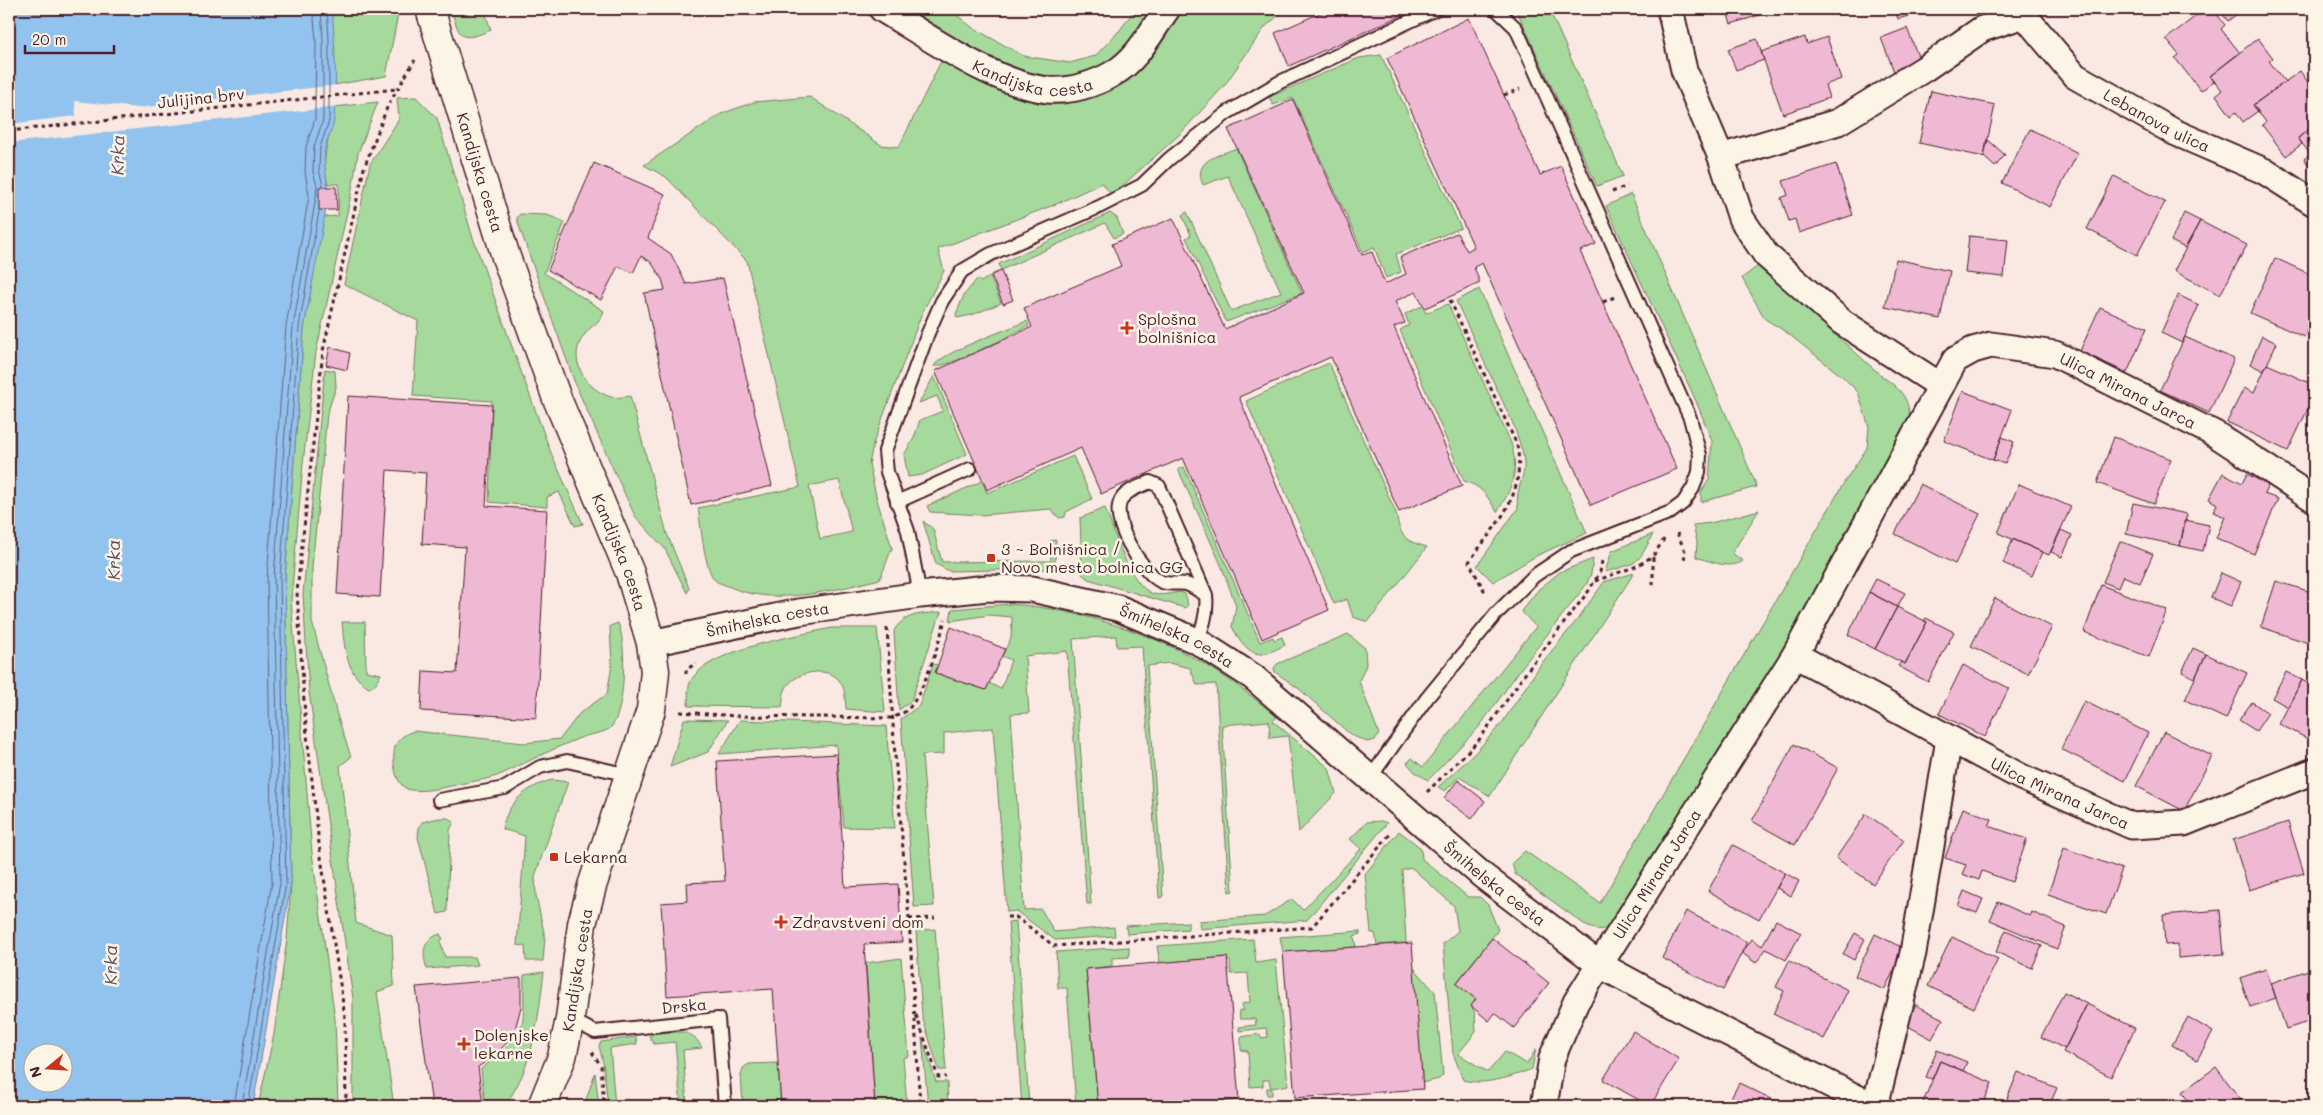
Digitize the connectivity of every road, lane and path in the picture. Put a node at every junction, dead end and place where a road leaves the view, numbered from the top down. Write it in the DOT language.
graph roads {
  1 [pos="430,9"];
  2 [pos="882,9"];
  3 [pos="1167,9"];
  4 [pos="1436,9"];
  5 [pos="1496,9"];
  6 [pos="1670,9"];
  7 [pos="2025,12"];
  8 [pos="418,57"];
  9 [pos="396,89"];
  10 [pos="9,131"];
  11 [pos="1721,157"];
  12 [pos="2314,203"];
  13 [pos="1450,300"];
  14 [pos="1941,386"];
  15 [pos="970,469"];
  16 [pos="2314,498"];
  17 [pos="897,502"];
  18 [pos="1598,539"];
  19 [pos="1654,556"];
  20 [pos="1684,563"];
  21 [pos="1595,581"];
  22 [pos="1653,585"];
  23 [pos="920,595"];
  24 [pos="1206,595"];
  25 [pos="1496,614"];
  26 [pos="887,618"];
  27 [pos="946,618"];
  28 [pos="1197,641"];
  29 [pos="651,643"];
  30 [pos="1795,655"];
  31 [pos="680,712"];
  32 [pos="893,718"];
  33 [pos="1950,739"];
  34 [pos="2314,771"];
  35 [pos="629,775"];
  36 [pos="1370,778"];
  37 [pos="1421,797"];
  38 [pos="439,800"];
  39 [pos="1397,826"];
  40 [pos="1007,917"];
  41 [pos="935,918"];
  42 [pos="909,919"];
  43 [pos="1600,965"];
  44 [pos="914,1009"];
  45 [pos="570,1019"];
  46 [pos="591,1050"];
  47 [pos="946,1077"];
  48 [pos="346,1106"];
  49 [pos="542,1106"];
  50 [pos="604,1106"];
  51 [pos="726,1106"];
  52 [pos="920,1106"];
  53 [pos="1544,1106"];
  54 [pos="1874,1106"];
  1 -- 29 [label="main road, Kandijska cesta"];
  2 -- 3 [label="street, Kandijska cesta"];
  4 -- 17 [label="lane"];
  5 -- 18 [label="lane"];
  6 -- 11 [label="street"];
  7 -- 11 [label="street"];
  7 -- 12 [label="street, Lebanova ulica"];
  8 -- 9 [label="path"];
  9 -- 10 [label="path, Julijina brv"];
  9 -- 48 [label="path"];
  11 -- 14 [label="street"];
  13 -- 25 [label="path"];
  14 -- 16 [label="street, Ulica Mirana Jarca"];
  14 -- 30 [label="street, Ulica Mirana Jarca"];
  15 -- 17 [label="lane"];
  17 -- 23 [label="lane"];
  18 -- 21 [label="path"];
  18 -- 25 [label="lane"];
  19 -- 20 [label="path"];
  19 -- 21 [label="path"];
  19 -- 22 [label="path"];
  21 -- 37 [label="path"];
  23 -- 28 [label="street, Šmihelska cesta"];
  23 -- 29 [label="street, Šmihelska cesta"];
  24 -- 24 [label="lane"];
  24 -- 28 [label="lane"];
  25 -- 36 [label="lane"];
  26 -- 32 [label="path"];
  27 -- 32 [label="path"];
  28 -- 36 [label="street, Šmihelska cesta"];
  29 -- 35 [label="main road, Kandijska cesta"];
  30 -- 33 [label="street, Ulica Mirana Jarca"];
  30 -- 43 [label="street, Ulica Mirana Jarca"];
  31 -- 32 [label="path"];
  32 -- 42 [label="path"];
  33 -- 34 [label="street, Ulica Mirana Jarca"];
  33 -- 54 [label="street"];
  35 -- 38 [label="lane"];
  35 -- 45 [label="main road, Kandijska cesta"];
  36 -- 43 [label="street, Šmihelska cesta"];
  39 -- 40 [label="path"];
  41 -- 42 [label="path"];
  42 -- 44 [label="path"];
  43 -- 53 [label="street"];
  43 -- 54 [label="street, Šmihelska cesta"];
  44 -- 47 [label="path"];
  44 -- 52 [label="path"];
  45 -- 49 [label="main road, Kandijska cesta"];
  45 -- 51 [label="lane, Drska"];
  46 -- 50 [label="path"];
}
